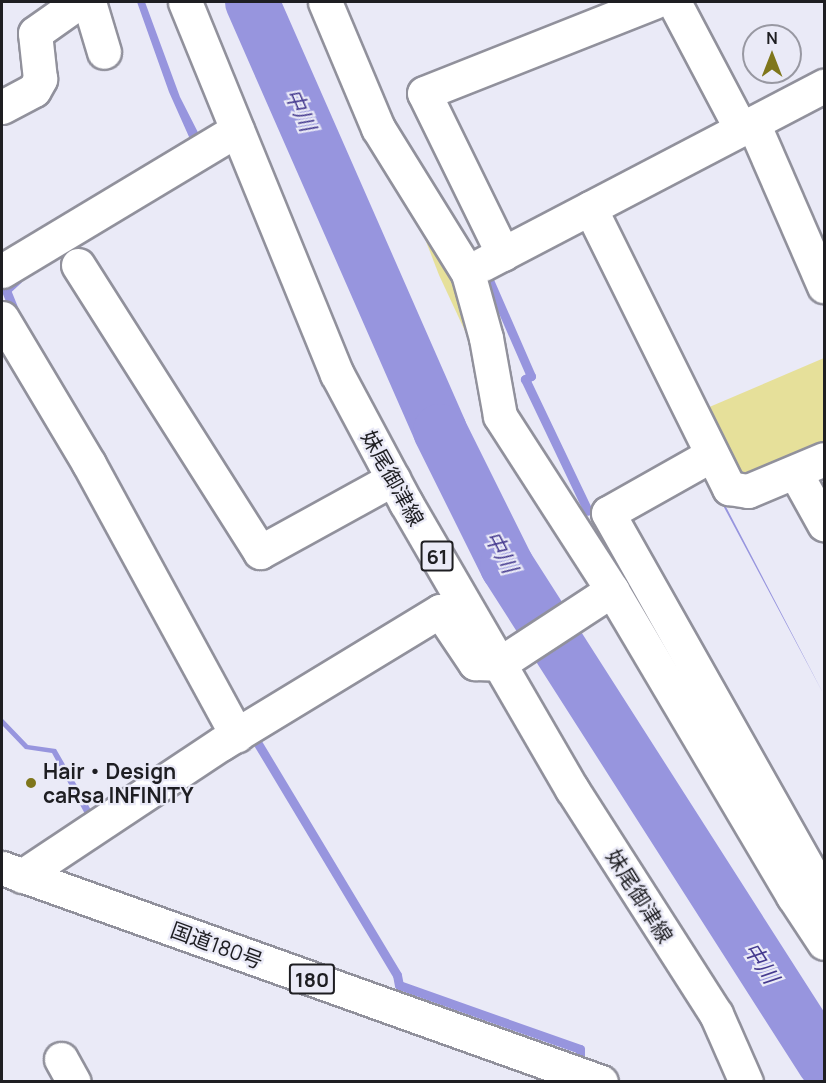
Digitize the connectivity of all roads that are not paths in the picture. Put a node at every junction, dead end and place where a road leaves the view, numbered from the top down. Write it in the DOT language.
graph roads {
  1 [pos="79,2"];
  2 [pos="89,2"];
  3 [pos="185,2"];
  4 [pos="325,2"];
  5 [pos="654,2"];
  6 [pos="674,2"];
  7 [pos="104,52"];
  8 [pos="825,87"];
  9 [pos="2,107"];
  10 [pos="747,126"];
  11 [pos="237,130"];
  12 [pos="591,208"];
  13 [pos="503,254"];
  14 [pos="78,265"];
  15 [pos="2,271"];
  16 [pos="468,273"];
  17 [pos="825,286"];
  18 [pos="2,318"];
  19 [pos="711,455"];
  20 [pos="825,459"];
  21 [pos="795,472"];
  22 [pos="393,479"];
  23 [pos="825,524"];
  24 [pos="608,592"];
  25 [pos="504,660"];
  26 [pos="245,730"];
  27 [pos="8,878"];
  28 [pos="825,932"];
  29 [pos="825,943"];
  30 [pos="585,1079"];
  31 [pos="746,1082"];
  1 -- 9 [label="main road"];
  2 -- 7 [label="main road"];
  3 -- 11 [label="main road, 妹尾御津線 / 61"];
  4 -- 16 [label="main road"];
  5 -- 13 [label="main road"];
  6 -- 10 [label="main road"];
  8 -- 10 [label="main road"];
  10 -- 12 [label="main road"];
  10 -- 17 [label="main road"];
  11 -- 15 [label="main road"];
  11 -- 22 [label="main road, 妹尾御津線 / 61"];
  12 -- 13 [label="main road"];
  12 -- 19 [label="main road"];
  13 -- 16 [label="main road"];
  14 -- 22 [label="main road"];
  16 -- 24 [label="main road"];
  18 -- 26 [label="main road"];
  19 -- 21 [label="main road"];
  19 -- 28 [label="main road"];
  20 -- 21 [label="main road"];
  21 -- 23 [label="main road"];
  22 -- 25 [label="main road, 妹尾御津線 / 61"];
  24 -- 25 [label="main road"];
  24 -- 29 [label="main road"];
  25 -- 26 [label="main road"];
  25 -- 31 [label="main road, 妹尾御津線 / 61"];
  26 -- 27 [label="main road"];
  27 -- 30 [label="main road, 国道180号 / 180"];
}
